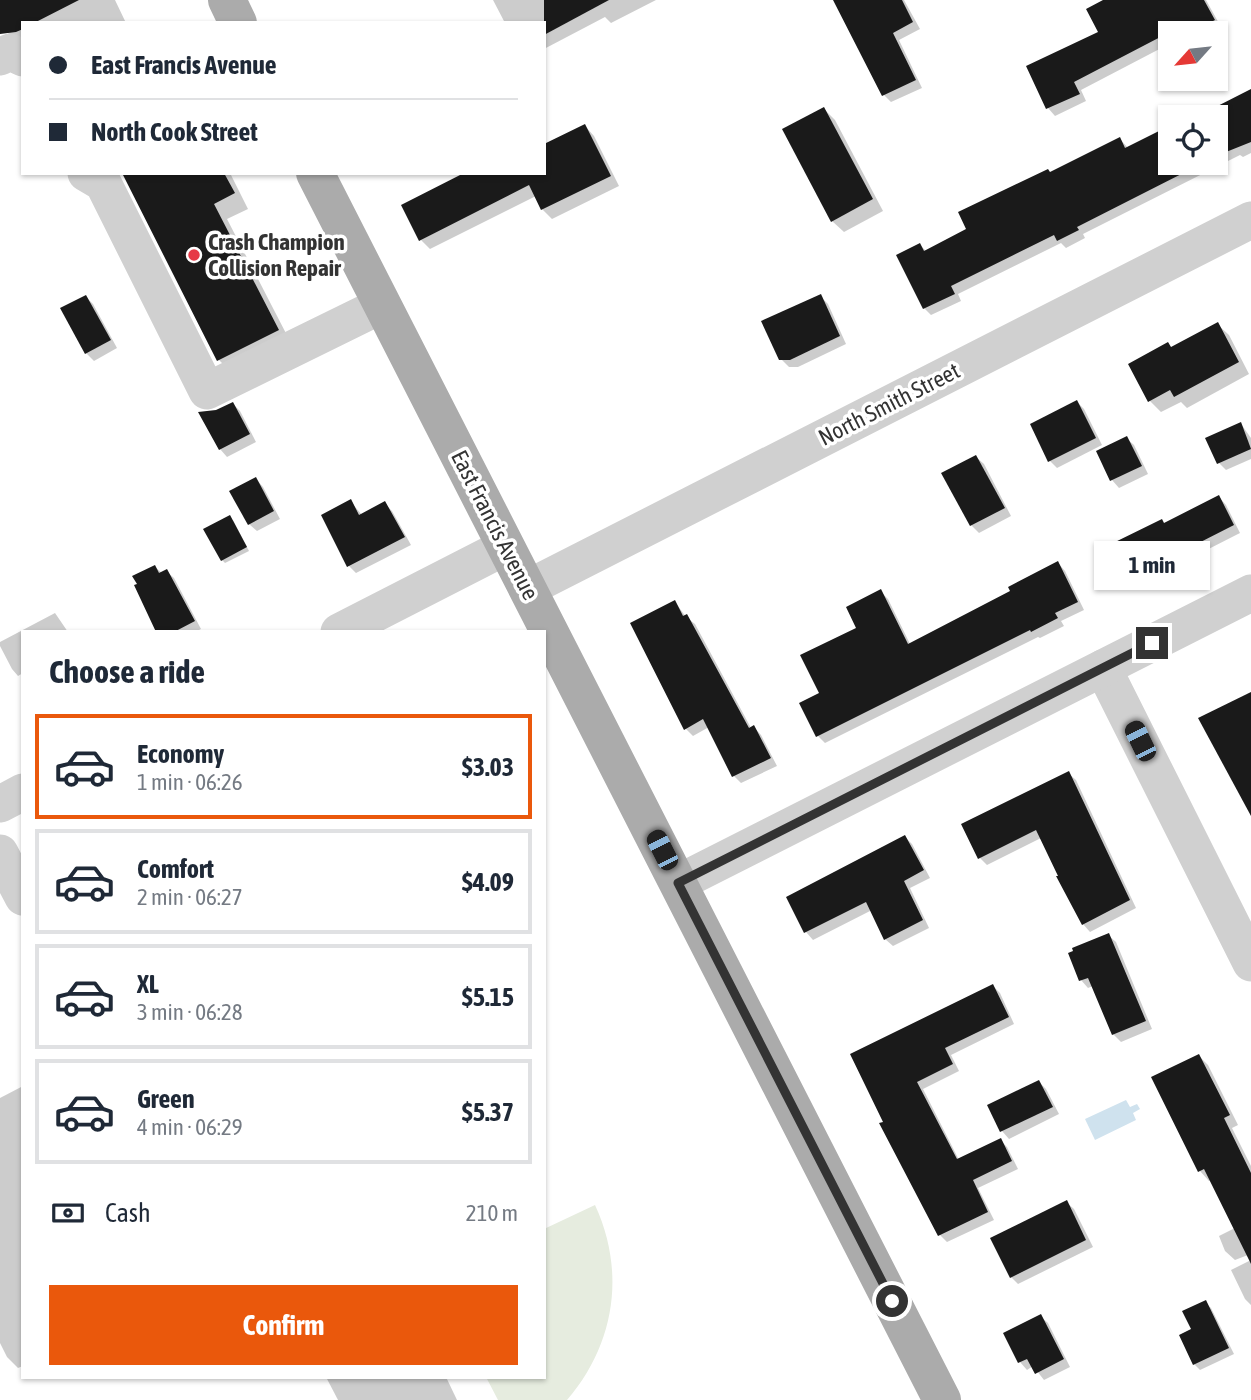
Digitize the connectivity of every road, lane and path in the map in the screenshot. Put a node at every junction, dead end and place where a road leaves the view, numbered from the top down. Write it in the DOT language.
graph roads {
  1 [pos="227,0"];
  2 [pos="237,21"];
  3 [pos="0,57"];
  4 [pos="21,57"];
  5 [pos="89,175"];
  6 [pos="316,175"];
  7 [pos="1251,220"];
  8 [pos="382,305"];
  9 [pos="505,547"];
  10 [pos="528,588"];
  11 [pos="1251,593"];
  12 [pos="343,630"];
  13 [pos="1103,668"];
  14 [pos="21,793"];
  15 [pos="0,804"];
  16 [pos="0,853"];
  17 [pos="678,883"];
  18 [pos="21,893"];
  19 [pos="1251,962"];
  20 [pos="942,1400"];
  1 -- 2 [label="main road"];
  3 -- 4 [label="street"];
  5 -- 8 [label="street"];
  6 -- 8 [label="main road, East Francis Avenue"];
  7 -- 10 [label="street, North Smith Street"];
  8 -- 9 [label="main road, East Francis Avenue"];
  9 -- 10 [label="main road, East Francis Avenue"];
  9 -- 12 [label="street"];
  10 -- 17 [label="main road, East Francis Avenue"];
  11 -- 13 [label="street"];
  13 -- 17 [label="street"];
  13 -- 19 [label="street"];
  14 -- 15 [label="street"];
  16 -- 18 [label="street"];
  17 -- 20 [label="main road, East Francis Avenue"];
}
